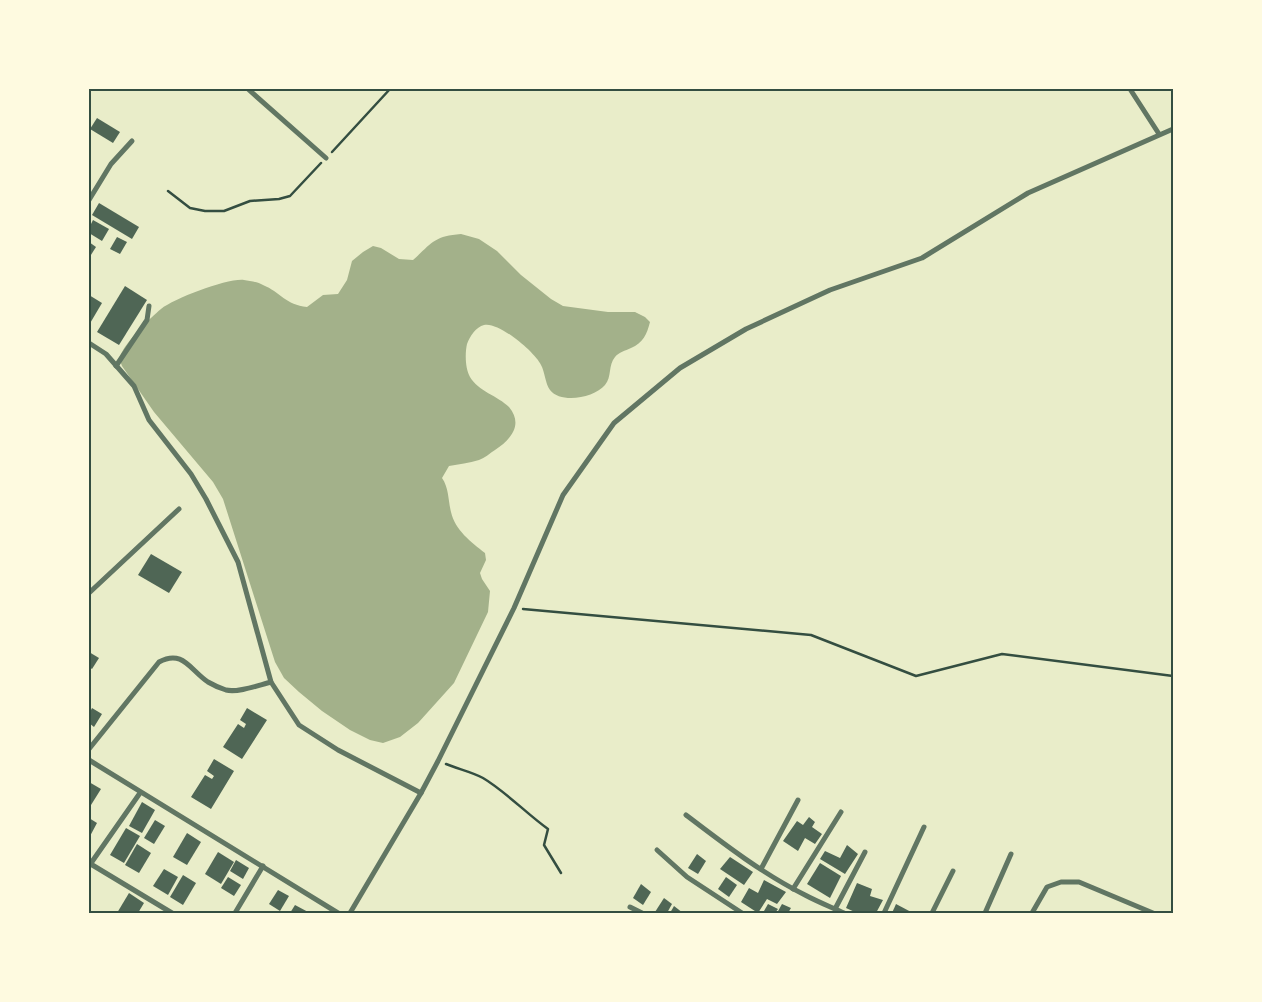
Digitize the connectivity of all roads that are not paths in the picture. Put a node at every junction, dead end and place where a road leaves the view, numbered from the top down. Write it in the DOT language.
graph roads {
  1 [pos="248,89"];
  2 [pos="1130,89"];
  3 [pos="1173,129"];
  4 [pos="1159,134"];
  5 [pos="132,141"];
  6 [pos="326,158"];
  7 [pos="89,200"];
  8 [pos="149,306"];
  9 [pos="89,343"];
  10 [pos="116,366"];
  11 [pos="179,509"];
  12 [pos="89,593"];
  13 [pos="271,682"];
  14 [pos="89,749"];
  15 [pos="89,760"];
  16 [pos="140,793"];
  17 [pos="420,793"];
  18 [pos="798,800"];
  19 [pos="840,812"];
  20 [pos="686,815"];
  21 [pos="924,826"];
  22 [pos="657,850"];
  23 [pos="865,852"];
  24 [pos="1012,854"];
  25 [pos="89,864"];
  26 [pos="263,866"];
  27 [pos="761,869"];
  28 [pos="953,871"];
  29 [pos="793,888"];
  30 [pos="630,906"];
  31 [pos="835,909"];
  32 [pos="172,913"];
  33 [pos="235,913"];
  34 [pos="338,913"];
  35 [pos="350,913"];
  36 [pos="642,913"];
  37 [pos="742,913"];
  38 [pos="844,913"];
  39 [pos="884,913"];
  40 [pos="932,913"];
  41 [pos="985,913"];
  42 [pos="1032,913"];
  43 [pos="1153,913"];
  1 -- 6 [label="street"];
  2 -- 4 [label="street"];
  3 -- 4 [label="street"];
  4 -- 17 [label="street"];
  5 -- 7 [label="street"];
  8 -- 10 [label="street"];
  9 -- 10 [label="street"];
  10 -- 13 [label="street"];
  11 -- 12 [label="street"];
  13 -- 14 [label="street"];
  13 -- 17 [label="street"];
  15 -- 16 [label="street"];
  16 -- 25 [label="street"];
  16 -- 26 [label="street"];
  17 -- 35 [label="street"];
  18 -- 27 [label="street"];
  19 -- 29 [label="street"];
  20 -- 27 [label="street"];
  21 -- 39 [label="street"];
  22 -- 37 [label="street"];
  23 -- 31 [label="street"];
  24 -- 41 [label="street"];
  25 -- 32 [label="street"];
  26 -- 33 [label="street"];
  26 -- 34 [label="street"];
  27 -- 29 [label="street"];
  28 -- 40 [label="street"];
  29 -- 31 [label="street"];
  30 -- 36 [label="street"];
  31 -- 38 [label="street"];
  42 -- 43 [label="street"];
}
